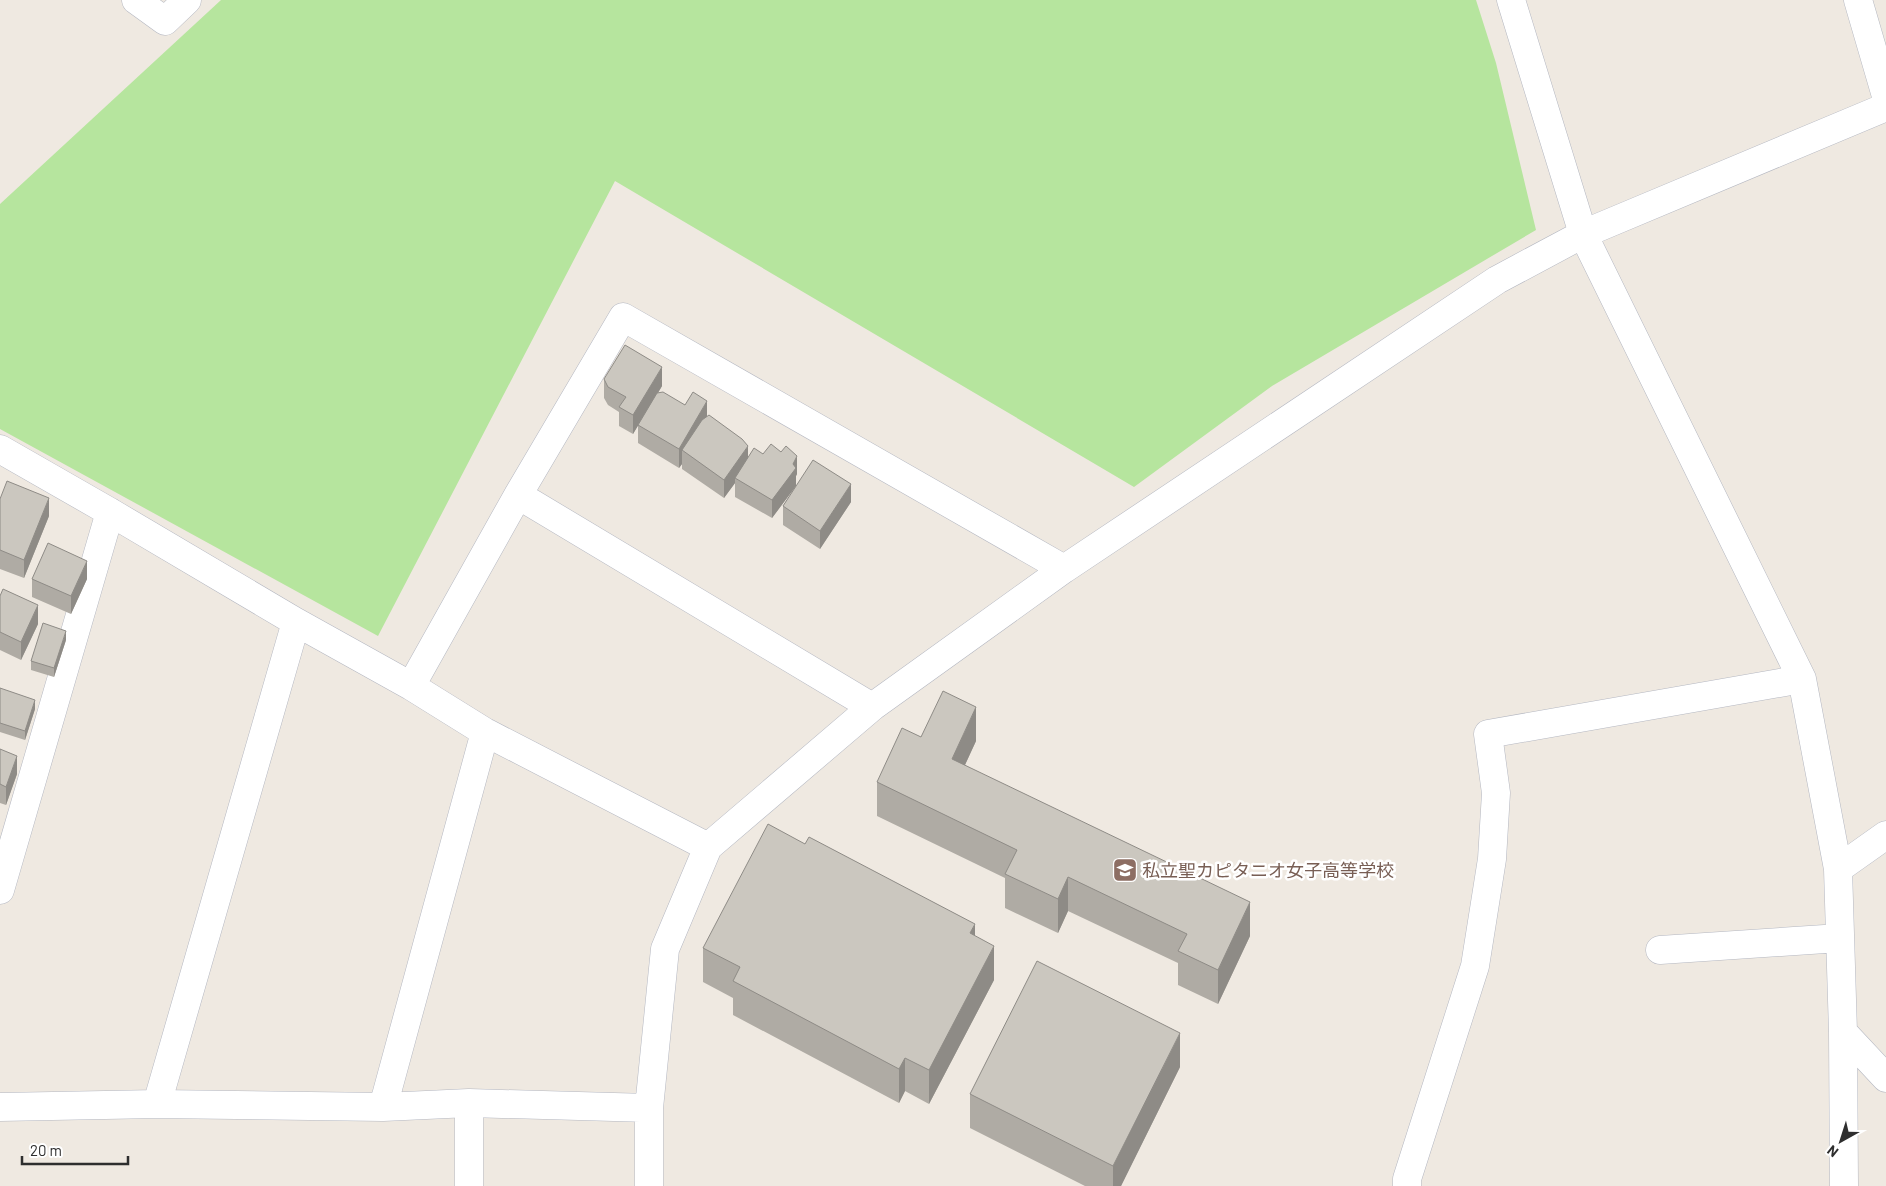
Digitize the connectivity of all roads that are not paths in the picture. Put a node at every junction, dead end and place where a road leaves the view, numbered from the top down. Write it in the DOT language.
graph roads {
  1 [pos="136,0"];
  2 [pos="188,0"];
  3 [pos="1511,0"];
  4 [pos="1858,0"];
  5 [pos="1886,96"];
  6 [pos="1886,107"];
  7 [pos="1583,234"];
  8 [pos="0,449"];
  9 [pos="518,495"];
  10 [pos="110,512"];
  11 [pos="1064,569"];
  12 [pos="296,622"];
  13 [pos="1802,679"];
  14 [pos="411,686"];
  15 [pos="872,707"];
  16 [pos="485,732"];
  17 [pos="1886,835"];
  18 [pos="708,847"];
  19 [pos="1838,869"];
  20 [pos="0,890"];
  21 [pos="1840,938"];
  22 [pos="1660,950"];
  23 [pos="1843,1032"];
  24 [pos="1886,1078"];
  25 [pos="469,1103"];
  26 [pos="157,1104"];
  27 [pos="0,1107"];
  28 [pos="382,1108"];
  29 [pos="649,1108"];
  30 [pos="469,1186"];
  31 [pos="649,1186"];
  32 [pos="1407,1186"];
  33 [pos="1844,1186"];
  1 -- 2 [label="street"];
  3 -- 7 [label="street"];
  4 -- 5 [label="street"];
  6 -- 7 [label="street"];
  7 -- 11 [label="street"];
  7 -- 13 [label="street"];
  8 -- 10 [label="street"];
  9 -- 11 [label="street"];
  9 -- 14 [label="street"];
  9 -- 15 [label="street"];
  10 -- 12 [label="street"];
  10 -- 20 [label="street"];
  11 -- 15 [label="street"];
  12 -- 14 [label="street"];
  12 -- 26 [label="street"];
  13 -- 19 [label="street"];
  13 -- 32 [label="street"];
  14 -- 16 [label="street"];
  15 -- 18 [label="street"];
  16 -- 18 [label="street"];
  16 -- 28 [label="street"];
  17 -- 19 [label="street"];
  18 -- 29 [label="street"];
  19 -- 21 [label="street"];
  21 -- 22 [label="street"];
  21 -- 23 [label="street"];
  23 -- 24 [label="street"];
  23 -- 33 [label="street"];
  25 -- 28 [label="street"];
  25 -- 29 [label="street"];
  25 -- 30 [label="street"];
  26 -- 27 [label="street"];
  26 -- 28 [label="street"];
  29 -- 31 [label="street"];
}
